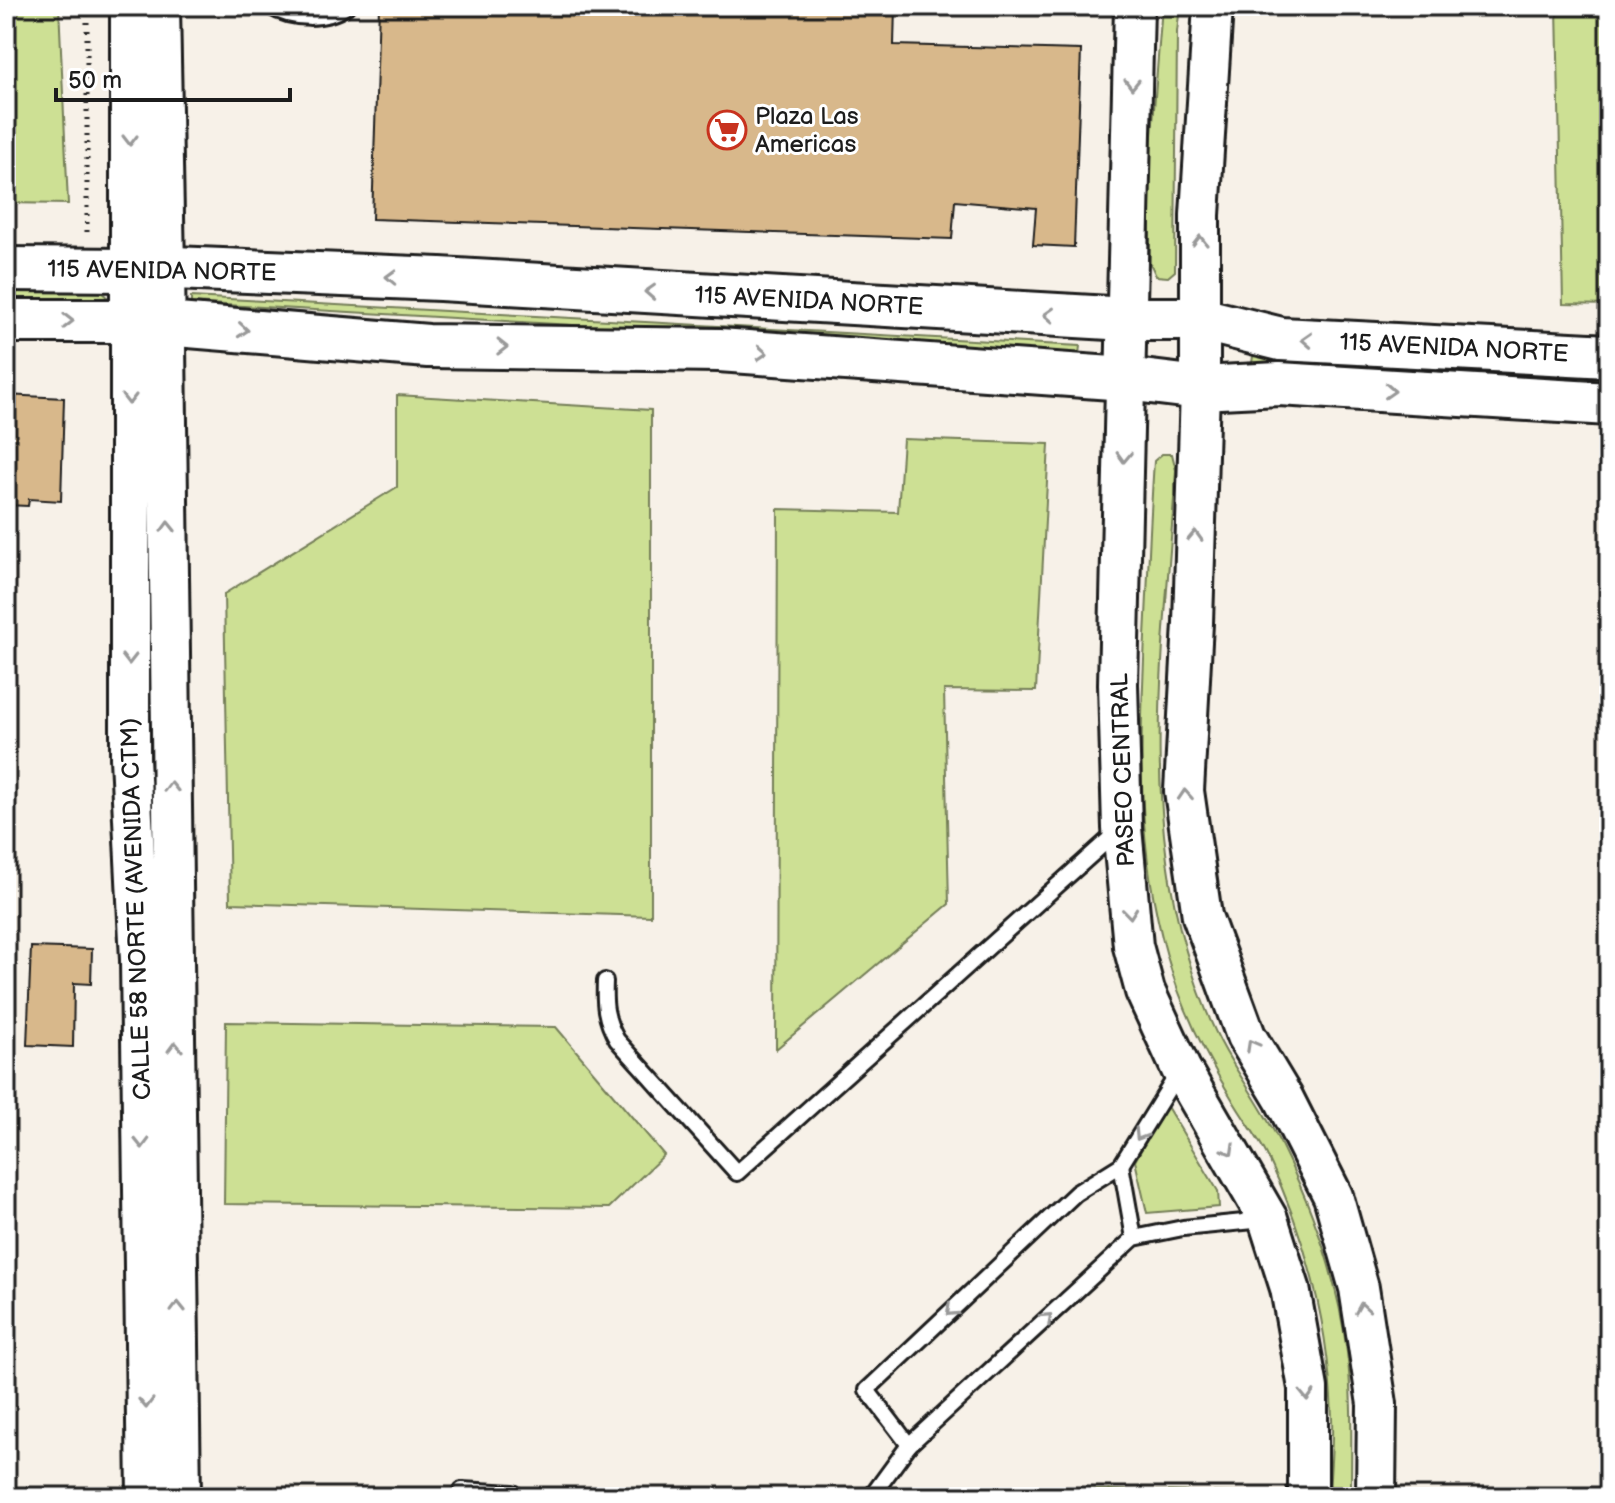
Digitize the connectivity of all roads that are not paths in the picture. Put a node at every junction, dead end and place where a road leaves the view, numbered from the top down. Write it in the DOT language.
graph roads {
  1 [pos="130,6"];
  2 [pos="160,6"];
  3 [pos="269,6"];
  4 [pos="347,6"];
  5 [pos="1134,6"];
  6 [pos="1213,6"];
  7 [pos="6,269"];
  8 [pos="148,269"];
  9 [pos="1127,319"];
  10 [pos="1200,319"];
  11 [pos="6,321"];
  12 [pos="147,322"];
  13 [pos="1609,356"];
  14 [pos="1126,379"];
  15 [pos="1200,388"];
  16 [pos="1609,404"];
  17 [pos="1122,828"];
  18 [pos="605,981"];
  19 [pos="1181,1069"];
  20 [pos="1121,1165"];
  21 [pos="1268,1219"];
  22 [pos="1134,1238"];
  23 [pos="909,1445"];
  24 [pos="147,1497"];
  25 [pos="181,1497"];
  26 [pos="462,1497"];
  27 [pos="514,1497"];
  28 [pos="871,1497"];
  29 [pos="1308,1497"];
  30 [pos="1376,1497"];
  1 -- 8 [label="main road, one-way"];
  2 -- 8 [label="main road"];
  3 -- 4 [label="lane"];
  5 -- 9 [label="main road, PASEO CENTRAL, one-way"];
  10 -- 6 [label="main road, one-way"];
  7 -- 8 [label="main road, 115 AVENIDA NORTE"];
  9 -- 8 [label="main road, 115 AVENIDA NORTE, one-way"];
  8 -- 12 [label="main road"];
  9 -- 10 [label="main road, 115 AVENIDA NORTE"];
  9 -- 14 [label="main road, PASEO CENTRAL"];
  13 -- 10 [label="main road, 115 AVENIDA NORTE, one-way"];
  10 -- 15 [label="main road"];
  11 -- 12 [label="main road, 115 AVENIDA NORTE, one-way"];
  12 -- 14 [label="main road, 115 AVENIDA NORTE, one-way"];
  12 -- 24 [label="main road, CALLE 58 NORTE (AVENIDA CTM), one-way"];
  25 -- 12 [label="main road, CALLE 58 NORTE (AVENIDA CTM), one-way"];
  14 -- 15 [label="main road, 115 AVENIDA NORTE"];
  14 -- 17 [label="main road, PASEO CENTRAL, one-way"];
  15 -- 16 [label="main road, 115 AVENIDA NORTE, one-way"];
  30 -- 15 [label="main road, one-way"];
  17 -- 18 [label="lane"];
  17 -- 19 [label="main road, PASEO CENTRAL, one-way"];
  19 -- 20 [label="lane, one-way"];
  19 -- 21 [label="main road, PASEO CENTRAL, one-way"];
  20 -- 22 [label="lane"];
  20 -- 23 [label="lane, one-way"];
  21 -- 22 [label="lane"];
  21 -- 29 [label="main road, PASEO CENTRAL, one-way"];
  23 -- 22 [label="lane, one-way"];
  23 -- 28 [label="lane"];
  26 -- 27 [label="lane"];
}
